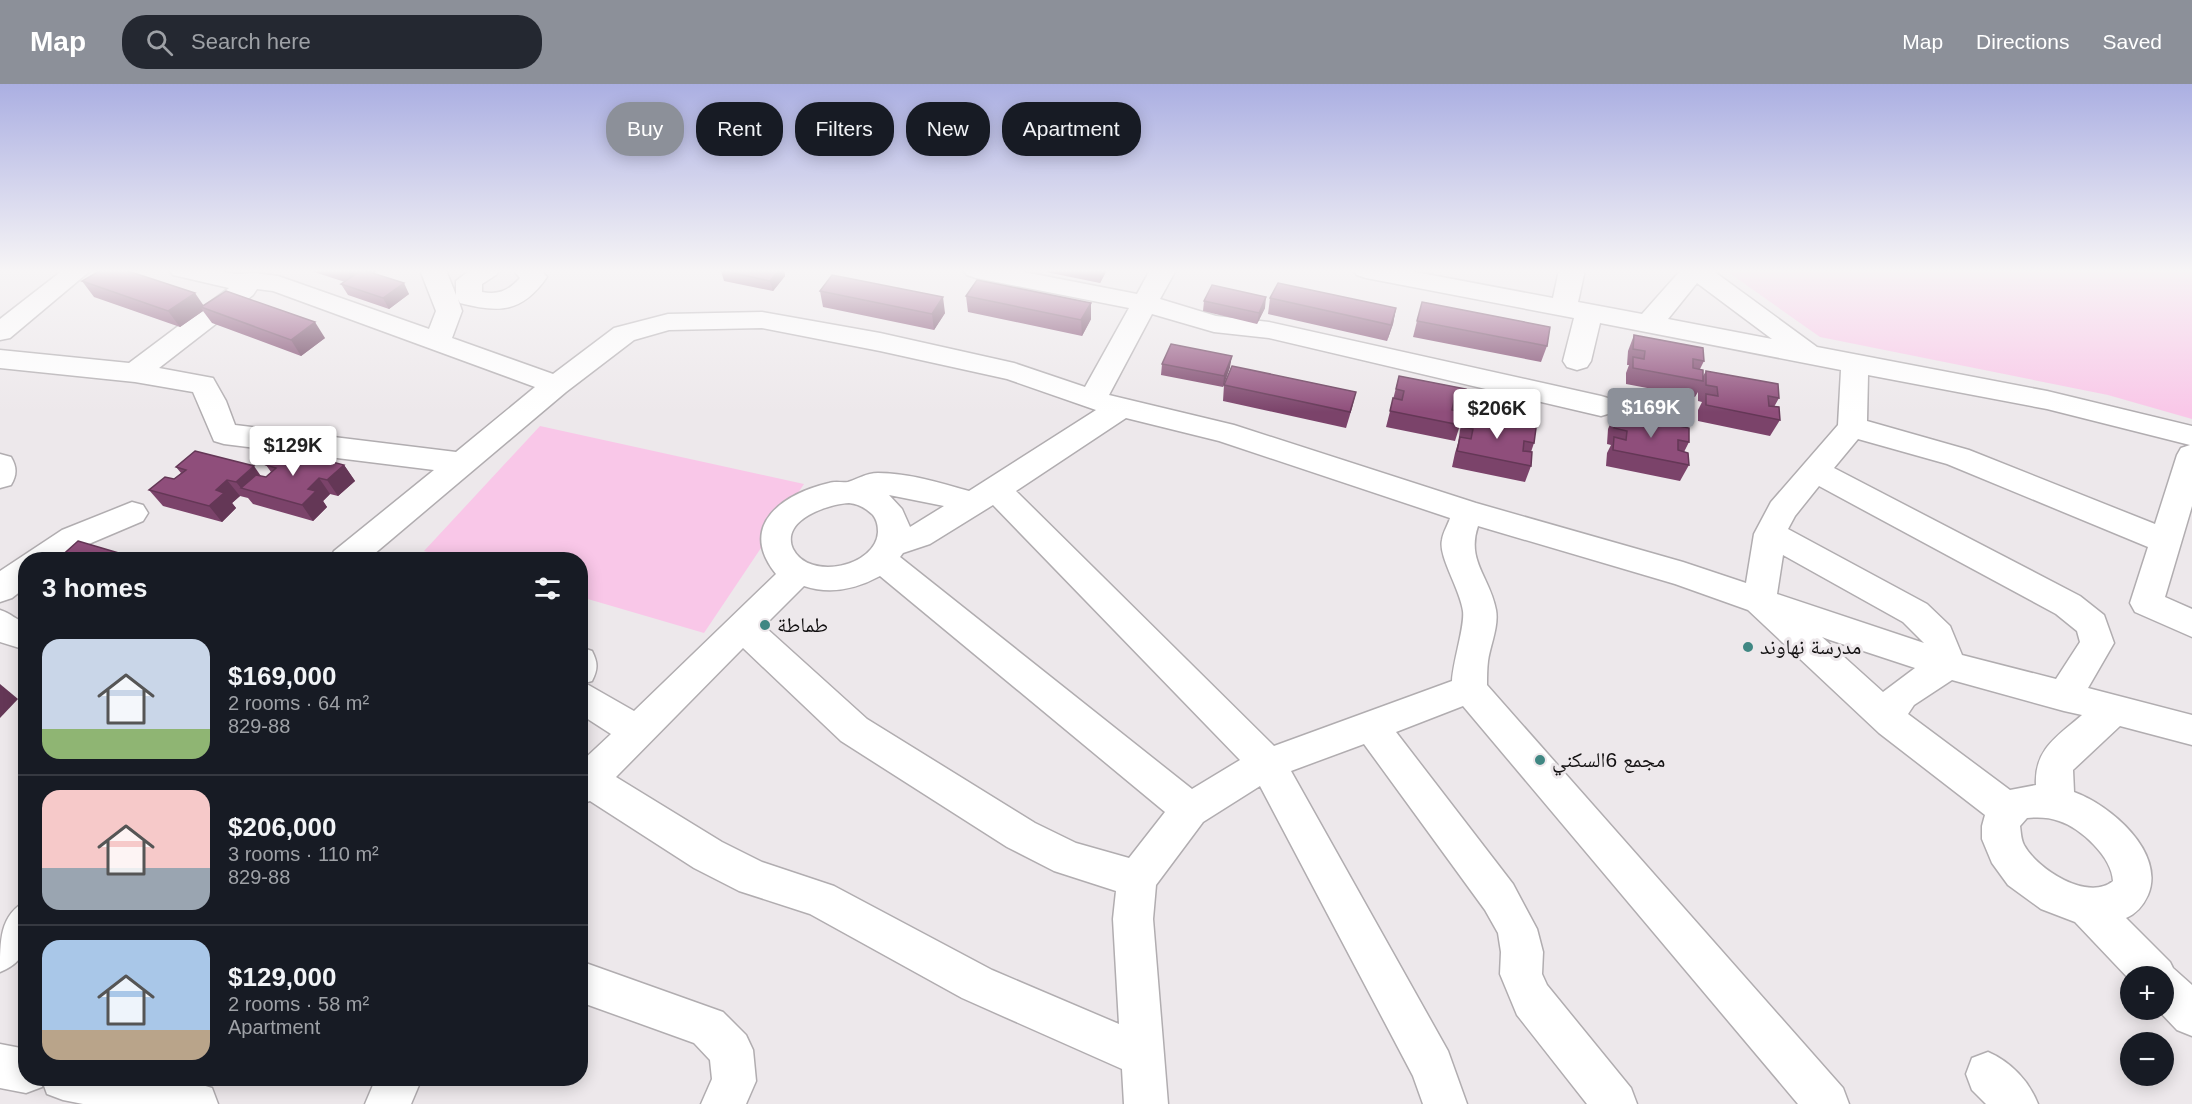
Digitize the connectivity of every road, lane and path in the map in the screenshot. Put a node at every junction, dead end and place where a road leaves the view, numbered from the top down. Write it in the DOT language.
graph roads {
  1 [pos="18,318"];
  2 [pos="207,318"];
  3 [pos="370,318"];
  4 [pos="446,318"];
  5 [pos="1139,318"];
  6 [pos="1193,318"];
  7 [pos="1576,318"];
  8 [pos="1615,318"];
  9 [pos="1654,318"];
  10 [pos="1760,318"];
  11 [pos="1648,324"];
  12 [pos="0,332"];
  13 [pos="437,342"];
  14 [pos="1811,355"];
  15 [pos="0,359"];
  16 [pos="1577,361"];
  17 [pos="1856,363"];
  18 [pos="135,373"];
  19 [pos="556,385"];
  20 [pos="1107,403"];
  21 [pos="1601,406"];
  22 [pos="1852,427"];
  23 [pos="2192,436"];
  24 [pos="2192,455"];
  25 [pos="460,463"];
  26 [pos="0,464"];
  27 [pos="1815,471"];
  28 [pos="0,477"];
  29 [pos="854,493"];
  30 [pos="984,496"];
  31 [pos="1468,512"];
  32 [pos="132,513"];
  33 [pos="1770,534"];
  34 [pos="2166,541"];
  35 [pos="887,551"];
  36 [pos="51,552"];
  37 [pos="354,552"];
  38 [pos="797,573"];
  39 [pos="18,575"];
  40 [pos="0,589"];
  41 [pos="1759,601"];
  42 [pos="0,623"];
  43 [pos="2192,624"];
  44 [pos="743,627"];
  45 [pos="18,634"];
  46 [pos="1948,665"];
  47 [pos="1469,688"];
  48 [pos="2064,696"];
  49 [pos="588,701"];
  50 [pos="2114,710"];
  51 [pos="1892,722"];
  52 [pos="1371,726"];
  53 [pos="2192,730"];
  54 [pos="637,731"];
  55 [pos="1268,764"];
  56 [pos="588,780"];
  57 [pos="588,786"];
  58 [pos="2056,803"];
  59 [pos="1190,810"];
  60 [pos="2007,810"];
  61 [pos="1137,879"];
  62 [pos="2086,906"];
  63 [pos="18,930"];
  64 [pos="0,952"];
  65 [pos="2145,966"];
  66 [pos="588,984"];
  67 [pos="2174,996"];
  68 [pos="2192,1015"];
  69 [pos="1143,1056"];
  70 [pos="0,1066"];
  71 [pos="18,1069"];
  72 [pos="104,1086"];
  73 [pos="396,1086"];
  74 [pos="196,1104"];
  75 [pos="387,1104"];
  76 [pos="723,1104"];
  77 [pos="1146,1104"];
  78 [pos="1445,1104"];
  79 [pos="1615,1104"];
  80 [pos="1827,1104"];
  1 -- 12 [label="street"];
  2 -- 18 [label="street"];
  3 -- 13 [label="street"];
  4 -- 13 [label="street"];
  5 -- 20 [label="street"];
  6 -- 21 [label="street"];
  7 -- 16 [label="street"];
  8 -- 11 [label="street"];
  9 -- 11 [label="street"];
  10 -- 14 [label="street"];
  11 -- 14 [label="street"];
  13 -- 19 [label="street"];
  14 -- 17 [label="street"];
  15 -- 18 [label="street"];
  17 -- 22 [label="street"];
  17 -- 23 [label="street"];
  18 -- 25 [label="street"];
  19 -- 20 [label="street"];
  19 -- 25 [label="street"];
  20 -- 30 [label="street"];
  20 -- 31 [label="street"];
  22 -- 27 [label="street"];
  22 -- 34 [label="street"];
  24 -- 34 [label="street"];
  25 -- 37 [label="street"];
  26 -- 28 [label="street"];
  27 -- 33 [label="street"];
  27 -- 48 [label="street"];
  29 -- 30 [label="street"];
  29 -- 35 [label="street"];
  29 -- 38 [label="street"];
  30 -- 35 [label="street"];
  30 -- 55 [label="street"];
  31 -- 41 [label="street"];
  31 -- 47 [label="street"];
  32 -- 36 [label="street"];
  33 -- 41 [label="street"];
  33 -- 46 [label="street"];
  34 -- 43 [label="street"];
  35 -- 38 [label="street"];
  35 -- 59 [label="street"];
  38 -- 44 [label="street"];
  39 -- 40 [label="street"];
  41 -- 46 [label="street"];
  41 -- 51 [label="street"];
  42 -- 45 [label="street"];
  44 -- 54 [label="street"];
  44 -- 61 [label="street"];
  46 -- 48 [label="street"];
  46 -- 51 [label="street"];
  47 -- 52 [label="street"];
  47 -- 80 [label="street"];
  48 -- 50 [label="street"];
  49 -- 54 [label="street"];
  50 -- 53 [label="street"];
  50 -- 58 [label="street"];
  51 -- 60 [label="street"];
  52 -- 55 [label="street"];
  52 -- 79 [label="street"];
  54 -- 56 [label="street"];
  55 -- 59 [label="street"];
  55 -- 78 [label="street"];
  57 -- 69 [label="street"];
  58 -- 60 [label="street"];
  58 -- 62 [label="street"];
  59 -- 61 [label="street"];
  60 -- 62 [label="street"];
  61 -- 69 [label="street"];
  62 -- 65 [label="street"];
  63 -- 64 [label="street"];
  66 -- 76 [label="street"];
  67 -- 68 [label="street"];
  69 -- 77 [label="street"];
  70 -- 71 [label="street"];
  72 -- 74 [label="street"];
  73 -- 75 [label="street"];
}
